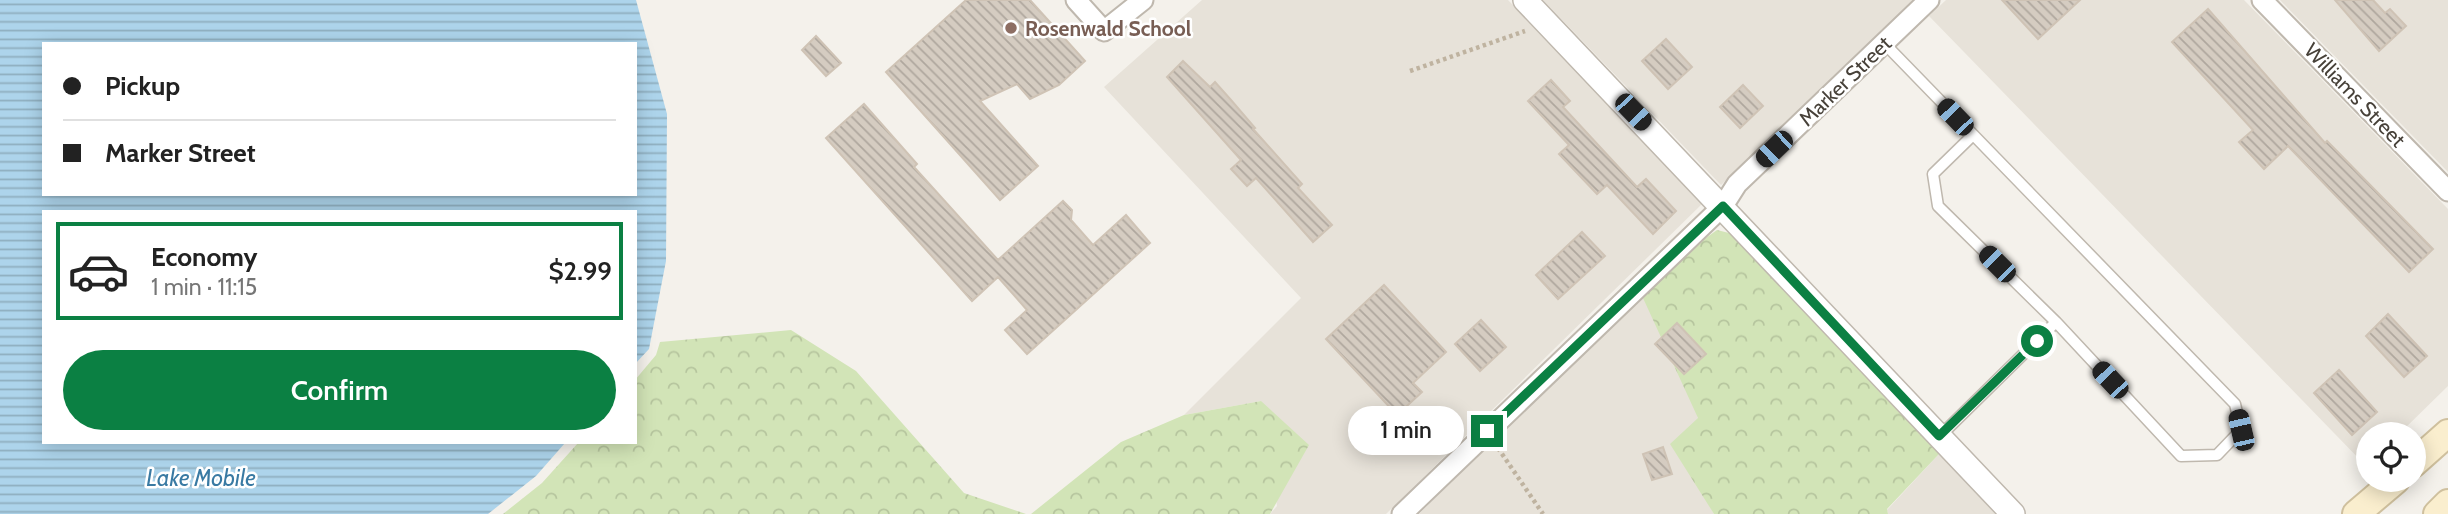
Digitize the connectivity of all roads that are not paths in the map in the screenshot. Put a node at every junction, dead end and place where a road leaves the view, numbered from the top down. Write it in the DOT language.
graph roads {
  1 [pos="1076,0"];
  2 [pos="1143,0"];
  3 [pos="1525,0"];
  4 [pos="1929,0"];
  5 [pos="2262,0"];
  6 [pos="1884,43"];
  7 [pos="1973,135"];
  8 [pos="2448,191"];
  9 [pos="1723,206"];
  10 [pos="2056,322"];
  11 [pos="2448,433"];
  12 [pos="1939,436"];
  13 [pos="2426,452"];
  14 [pos="2382,492"];
  15 [pos="2448,503"];
  16 [pos="1402,514"];
  17 [pos="2013,514"];
  18 [pos="2356,514"];
  19 [pos="2437,514"];
  1 -- 2 [label="street"];
  3 -- 9 [label="street"];
  4 -- 6 [label="street, Marker Street"];
  5 -- 8 [label="street, Williams Street"];
  6 -- 7 [label="lane"];
  6 -- 9 [label="street, Marker Street"];
  7 -- 10 [label="lane"];
  7 -- 10 [label="lane"];
  9 -- 12 [label="street"];
  9 -- 16 [label="street, Marker Street"];
  10 -- 12 [label="lane"];
  11 -- 13 [label="main road"];
  12 -- 17 [label="street"];
  14 -- 18 [label="main road"];
  15 -- 19 [label="main road"];
}
